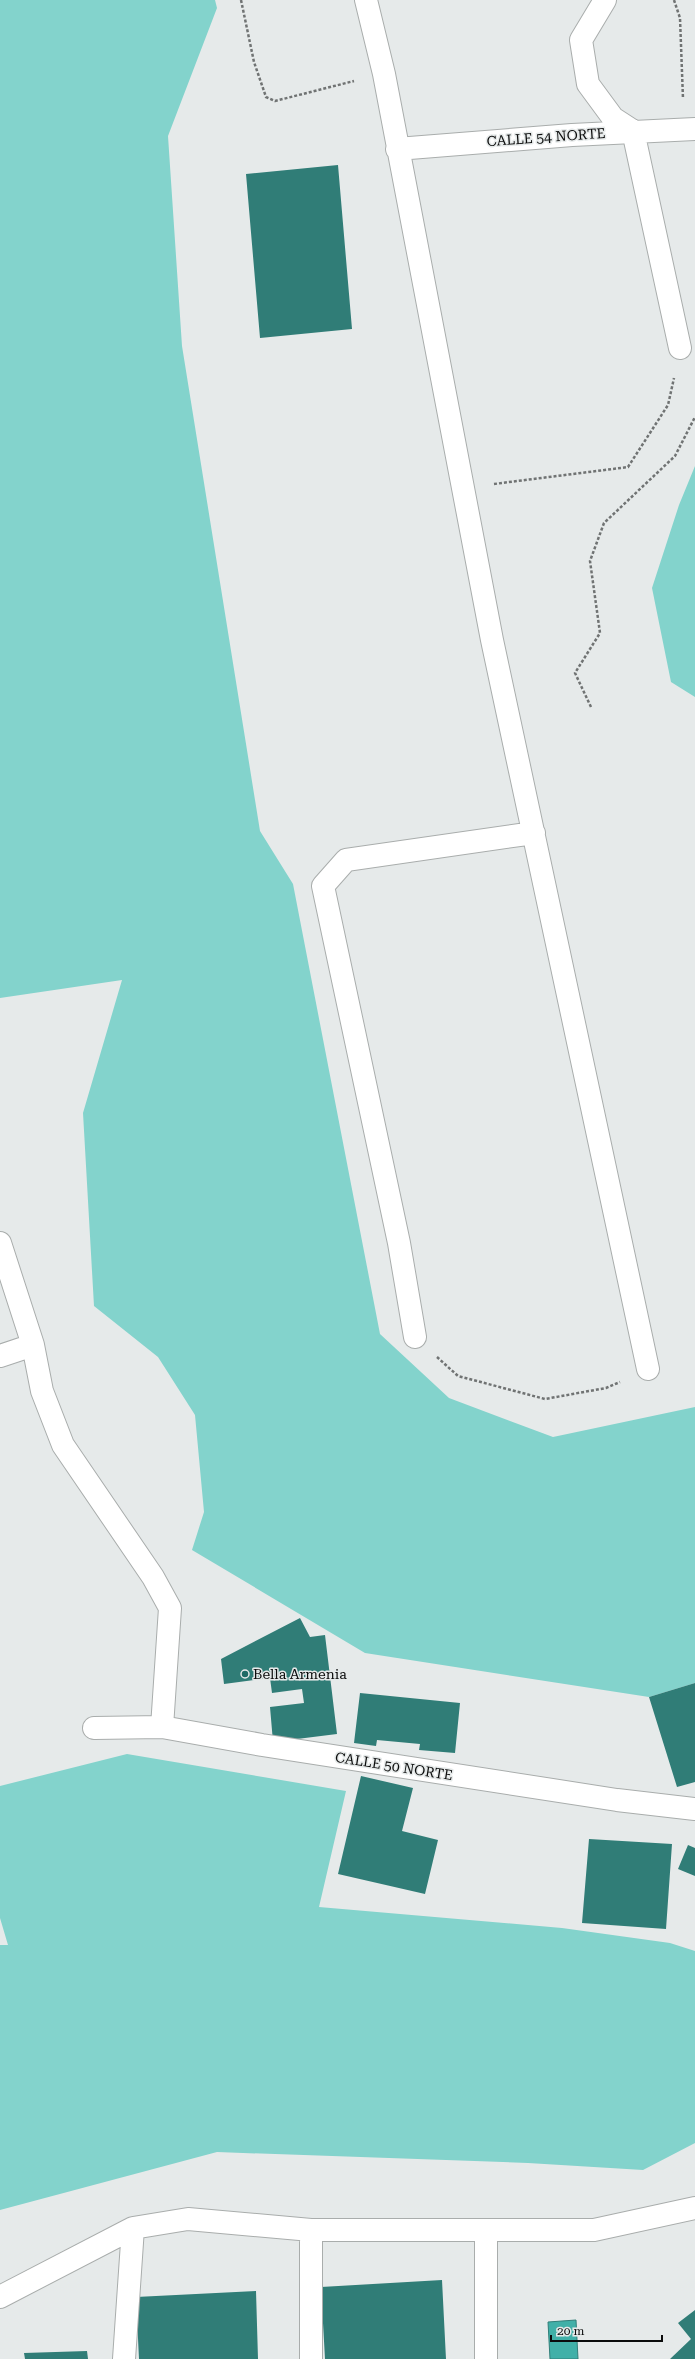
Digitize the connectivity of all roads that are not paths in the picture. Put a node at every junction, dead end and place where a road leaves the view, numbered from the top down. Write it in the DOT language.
graph roads {
  1 [pos="366,0"];
  2 [pos="605,0"];
  3 [pos="690,129"];
  4 [pos="633,131"];
  5 [pos="397,149"];
  6 [pos="680,348"];
  7 [pos="534,833"];
  8 [pos="0,1243"];
  9 [pos="415,1337"];
  10 [pos="33,1345"];
  11 [pos="0,1356"];
  12 [pos="648,1369"];
  13 [pos="162,1727"];
  14 [pos="94,1728"];
  15 [pos="695,1809"];
  16 [pos="695,2208"];
  17 [pos="133,2228"];
  18 [pos="311,2230"];
  19 [pos="486,2230"];
  20 [pos="0,2297"];
  21 [pos="124,2359"];
  22 [pos="311,2359"];
  23 [pos="486,2359"];
  1 -- 5 [label="street"];
  2 -- 4 [label="street"];
  3 -- 4 [label="street, CALLE 54 NORTE"];
  4 -- 5 [label="street, CALLE 54 NORTE"];
  4 -- 6 [label="street"];
  5 -- 7 [label="street"];
  7 -- 9 [label="street"];
  7 -- 12 [label="street"];
  8 -- 10 [label="street"];
  10 -- 11 [label="street"];
  10 -- 13 [label="street"];
  13 -- 14 [label="street, CALLE 50 NORTE"];
  13 -- 15 [label="street, CALLE 50 NORTE"];
  16 -- 19 [label="street"];
  17 -- 18 [label="street"];
  17 -- 20 [label="street"];
  17 -- 21 [label="street"];
  18 -- 19 [label="street"];
  18 -- 22 [label="street"];
  19 -- 23 [label="street"];
}
